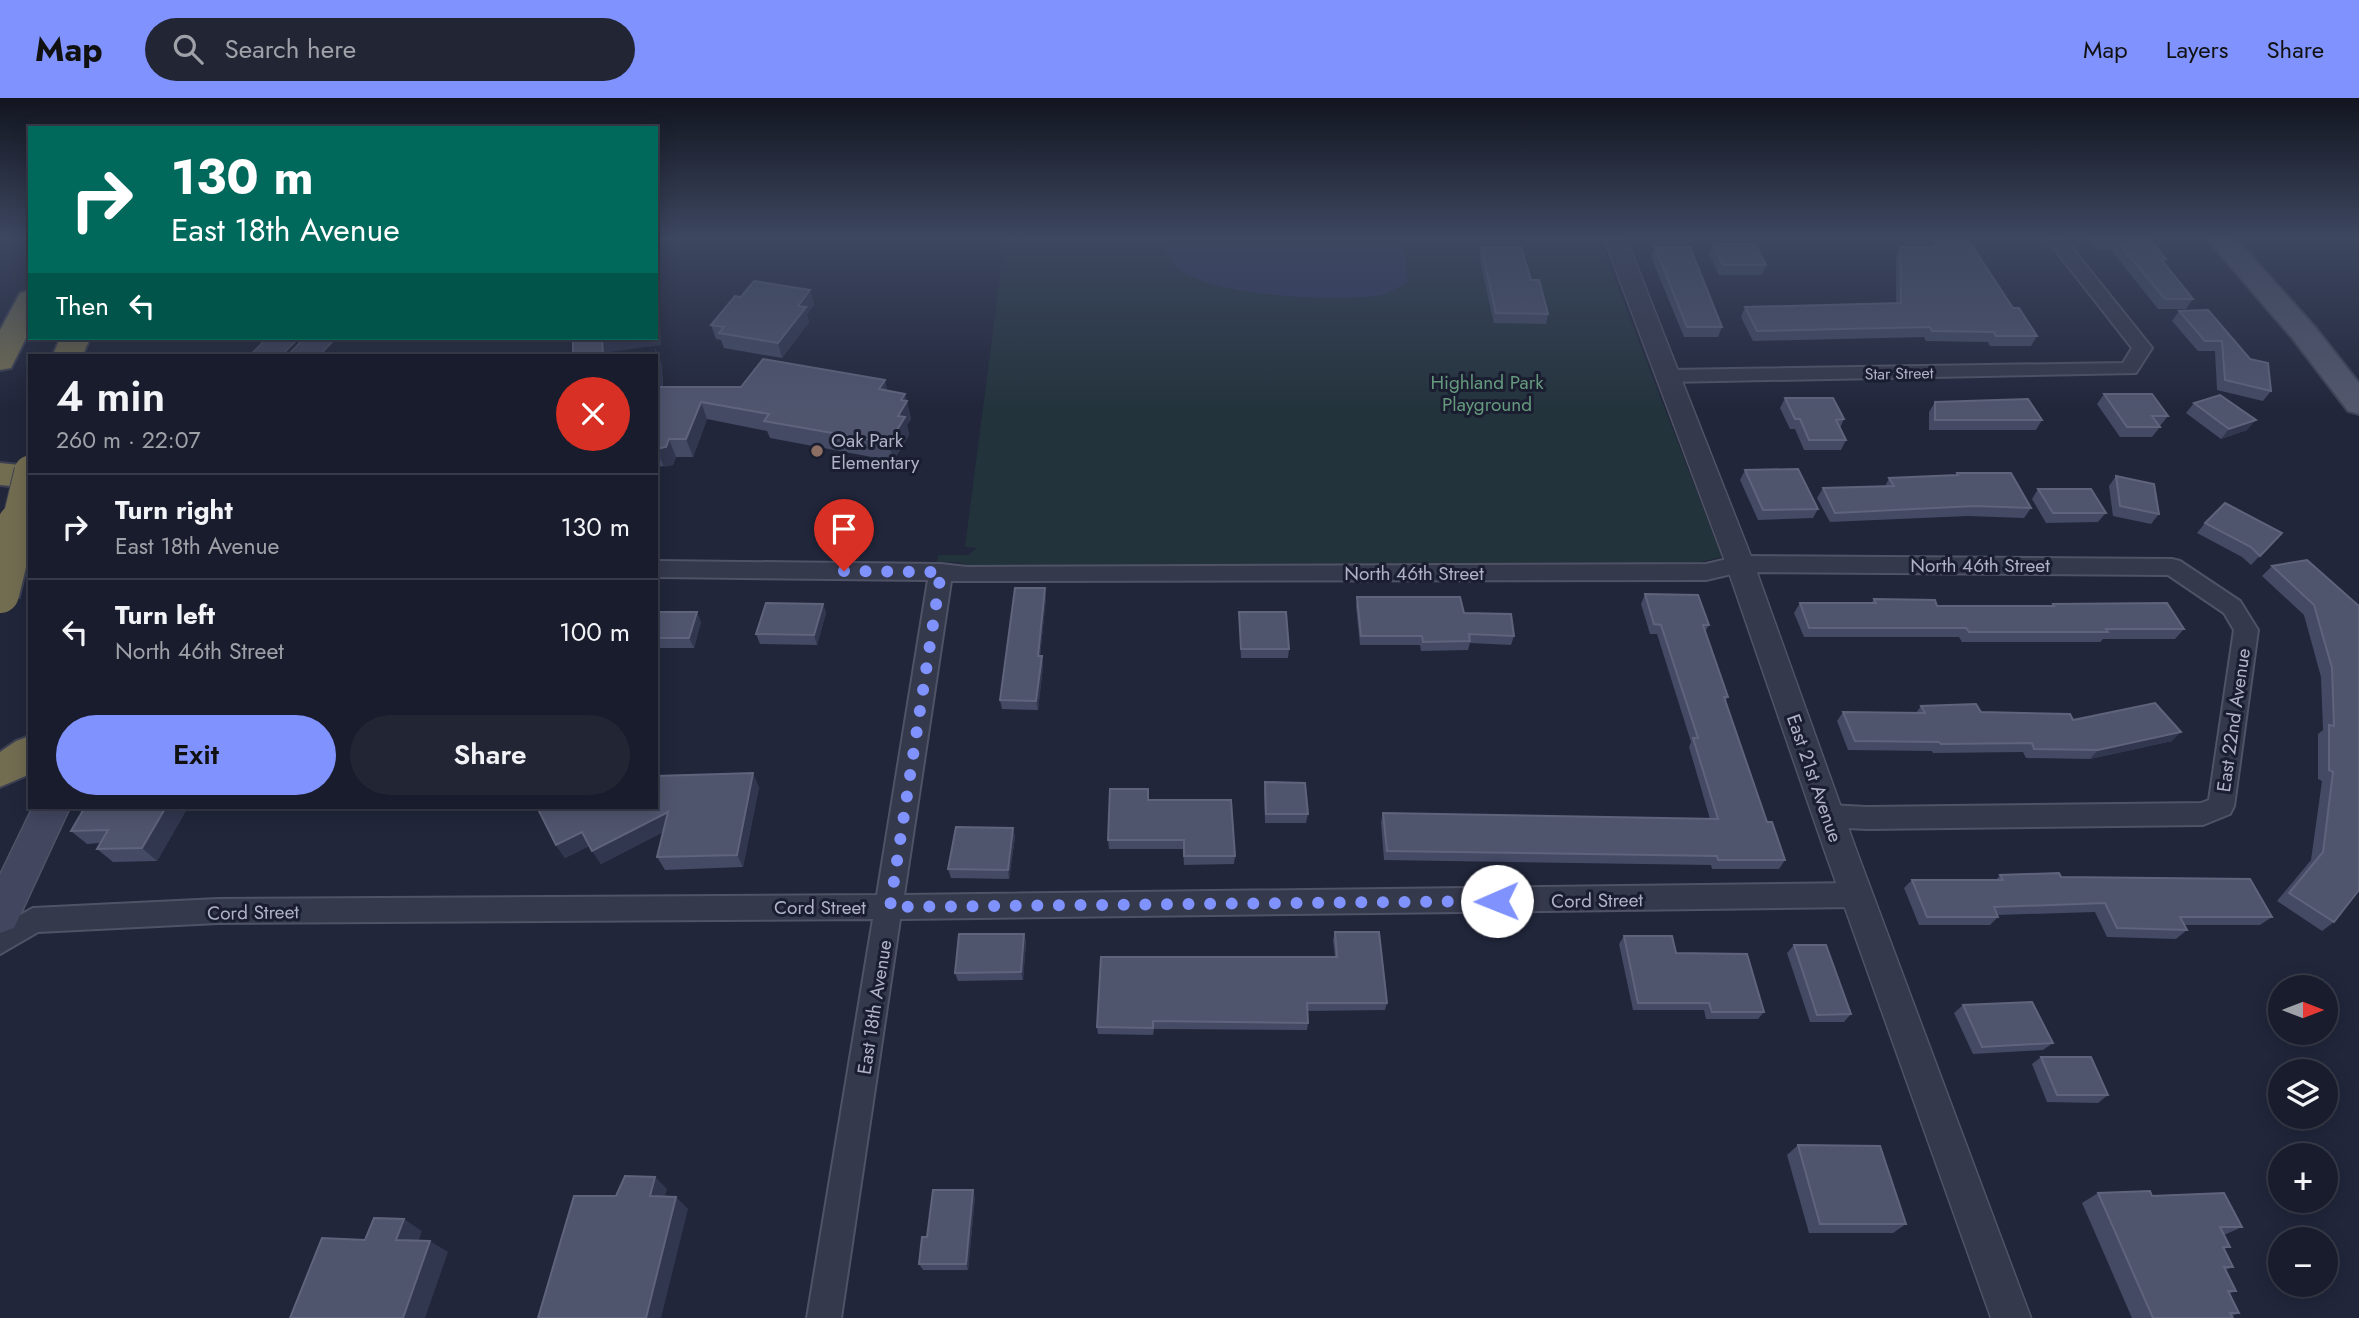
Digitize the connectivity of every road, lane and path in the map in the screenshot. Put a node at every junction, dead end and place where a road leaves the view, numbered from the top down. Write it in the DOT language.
graph roads {
  1 [pos="1637,295"];
  2 [pos="2100,295"];
  3 [pos="2270,295"];
  4 [pos="28,303"];
  5 [pos="283,340"];
  6 [pos="319,340"];
  7 [pos="266,354"];
  8 [pos="304,354"];
  9 [pos="0,361"];
  10 [pos="1669,376"];
  11 [pos="2359,404"];
  12 [pos="0,474"];
  13 [pos="28,477"];
  14 [pos="28,479"];
  15 [pos="28,518"];
  16 [pos="0,534"];
  17 [pos="28,562"];
  18 [pos="1740,564"];
  19 [pos="2172,567"];
  20 [pos="658,569"];
  21 [pos="941,572"];
  22 [pos="0,578"];
  23 [pos="0,594"];
  24 [pos="28,754"];
  25 [pos="0,771"];
  26 [pos="50,809"];
  27 [pos="1828,816"];
  28 [pos="1857,895"];
  29 [pos="890,907"];
  30 [pos="0,916"];
  31 [pos="0,942"];
  32 [pos="824,1318"];
  33 [pos="2011,1318"];
  1 -- 10 [label="street, East 21st Avenue"];
  2 -- 10 [label="street, Star Street"];
  3 -- 11 [label="main road"];
  4 -- 9 [label="highway"];
  5 -- 7 [label="main road"];
  6 -- 8 [label="main road"];
  10 -- 18 [label="street, East 21st Avenue"];
  12 -- 13 [label="highway"];
  14 -- 23 [label="highway, bridge"];
  15 -- 16 [label="main road"];
  17 -- 22 [label="main road"];
  18 -- 19 [label="street, North 46th Street"];
  18 -- 21 [label="street, North 46th Street"];
  18 -- 27 [label="street, East 21st Avenue"];
  19 -- 27 [label="street, East 22nd Avenue"];
  20 -- 21 [label="street, North 46th Street"];
  21 -- 29 [label="street, East 18th Avenue"];
  24 -- 25 [label="highway"];
  26 -- 30 [label="main road"];
  27 -- 28 [label="street, East 21st Avenue"];
  28 -- 29 [label="street, Cord Street"];
  28 -- 33 [label="street, East 21st Avenue"];
  29 -- 31 [label="street, Cord Street"];
  29 -- 32 [label="street, East 18th Avenue"];
}
